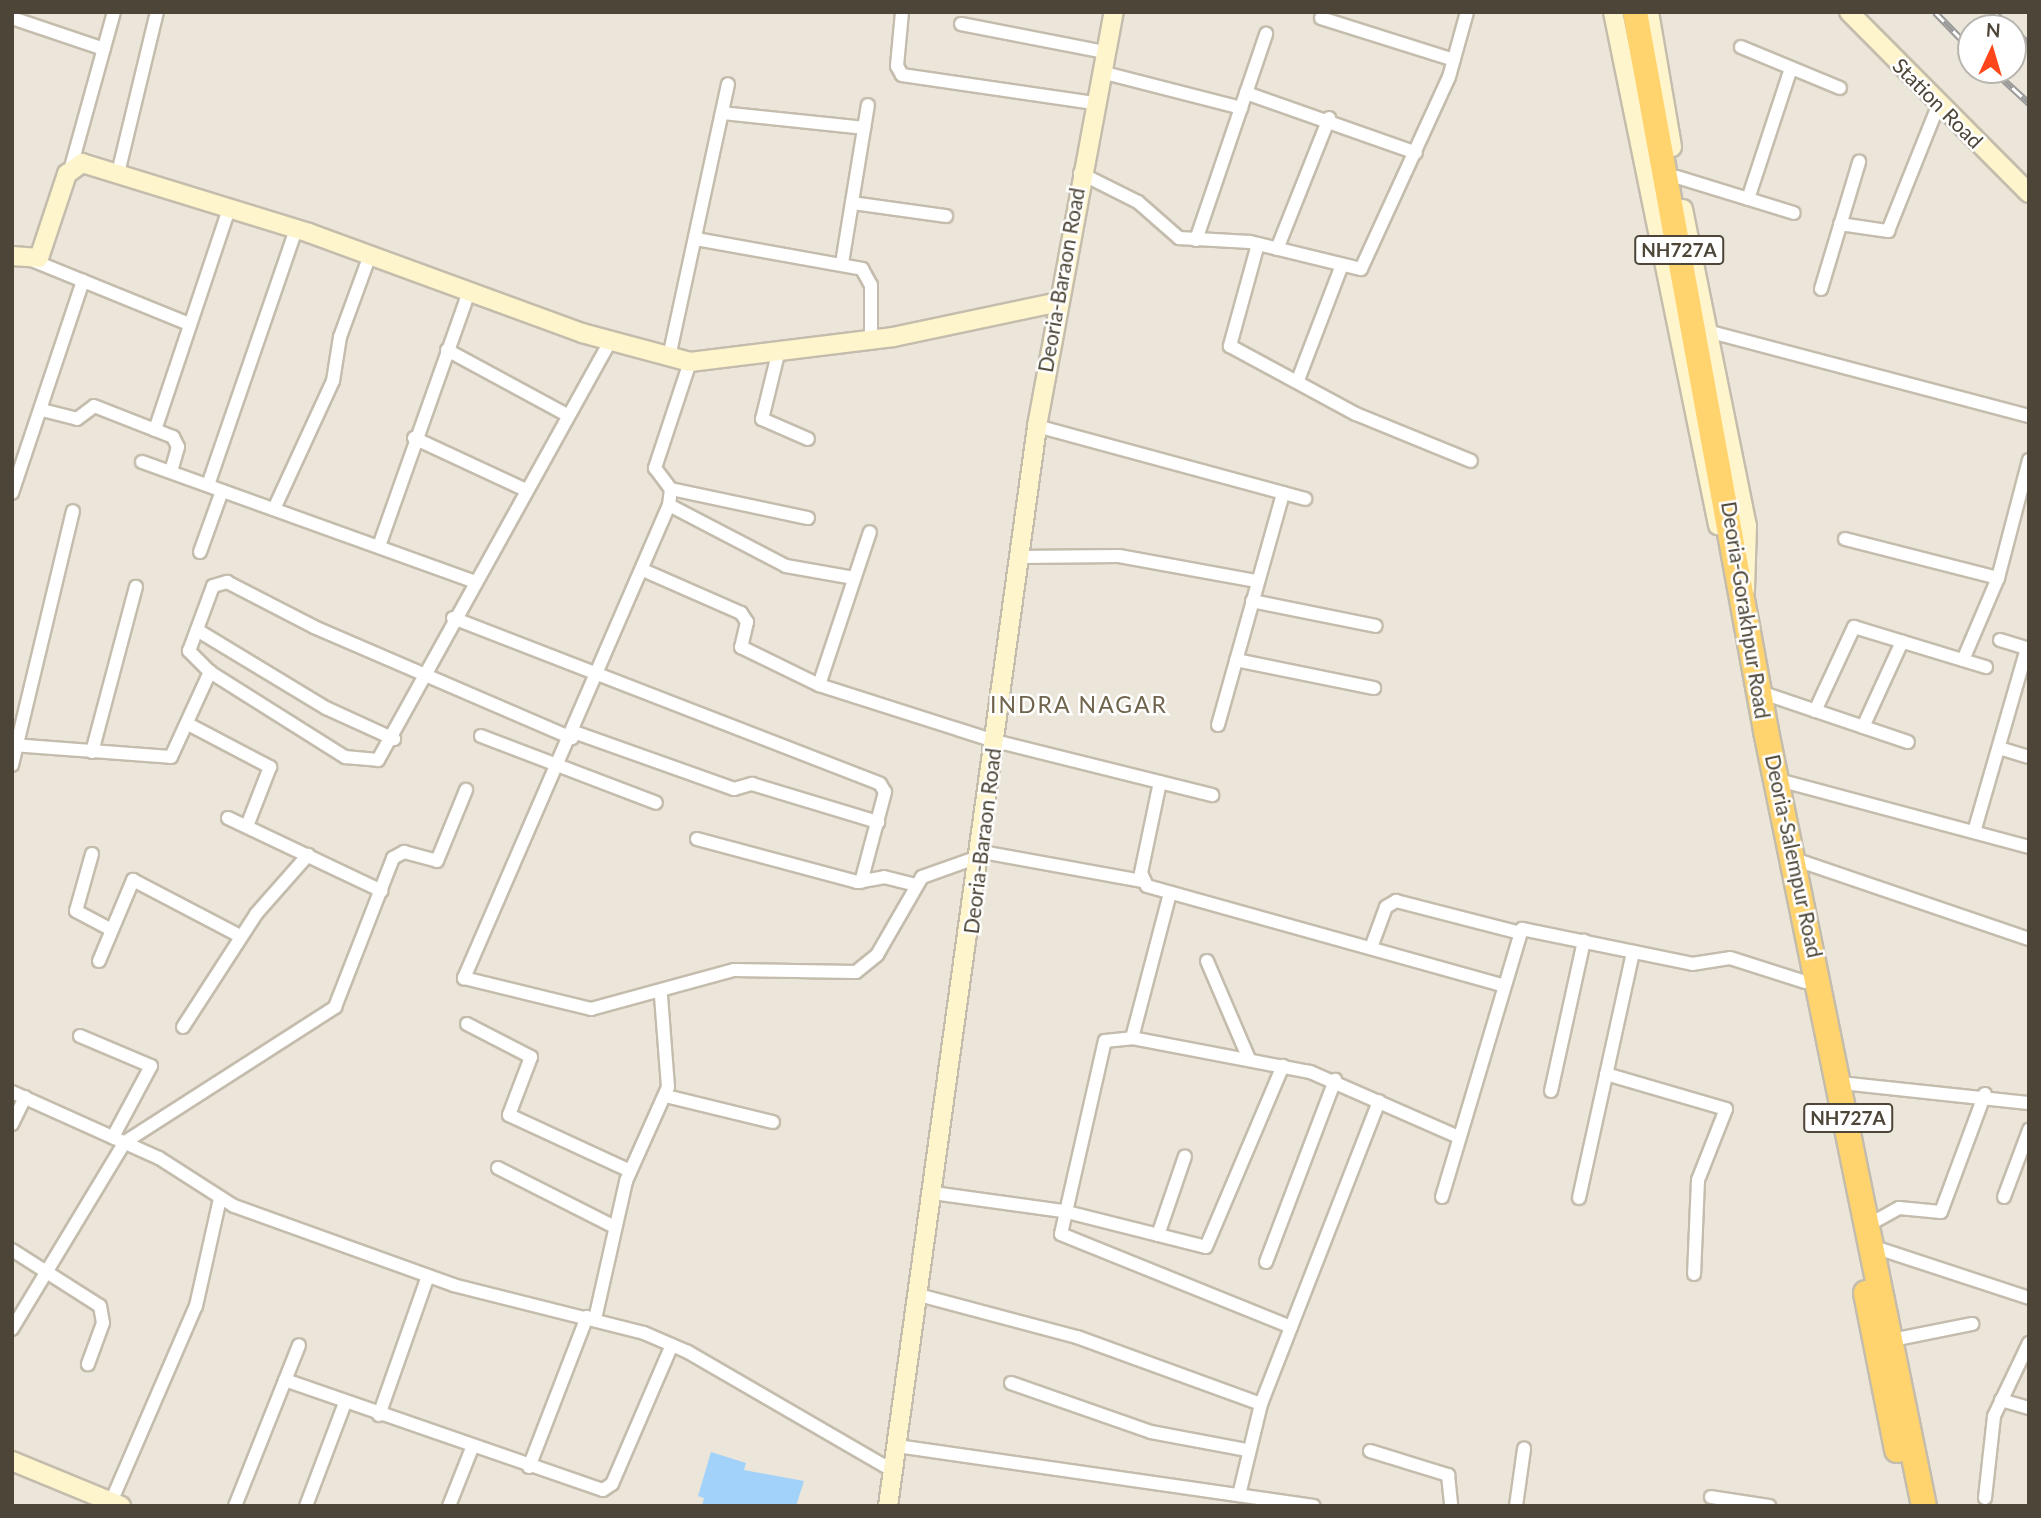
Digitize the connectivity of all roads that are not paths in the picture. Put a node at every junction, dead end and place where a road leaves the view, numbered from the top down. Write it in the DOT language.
graph roads {
  1 [pos="114,12"];
  2 [pos="158,12"];
  3 [pos="902,12"];
  4 [pos="1114,12"];
  5 [pos="1467,12"];
  6 [pos="1613,12"];
  7 [pos="1635,12"];
  8 [pos="1649,12"];
  9 [pos="1849,12"];
  10 [pos="12,18"];
  11 [pos="32,18"];
  12 [pos="1321,18"];
  13 [pos="961,24"];
  14 [pos="1266,34"];
  15 [pos="1741,47"];
  16 [pos="104,49"];
  17 [pos="1105,52"];
  18 [pos="1454,60"];
  19 [pos="1791,68"];
  20 [pos="1101,72"];
  21 [pos="728,84"];
  22 [pos="1840,88"];
  23 [pos="1246,93"];
  24 [pos="1094,103"];
  25 [pos="868,105"];
  26 [pos="1938,106"];
  27 [pos="1241,108"];
  28 [pos="722,113"];
  29 [pos="1329,118"];
  30 [pos="864,128"];
  31 [pos="1416,153"];
  32 [pos="1859,162"];
  33 [pos="71,167"];
  34 [pos="118,173"];
  35 [pos="1080,173"];
  36 [pos="1677,177"];
  37 [pos="2029,193"];
  38 [pos="1748,199"];
  39 [pos="852,203"];
  40 [pos="229,209"];
  41 [pos="1794,213"];
  42 [pos="946,215"];
  43 [pos="1840,224"];
  44 [pos="296,229"];
  45 [pos="696,239"];
  46 [pos="1196,240"];
  47 [pos="1258,244"];
  48 [pos="1277,248"];
  49 [pos="370,255"];
  50 [pos="12,256"];
  51 [pos="34,261"];
  52 [pos="842,263"];
  53 [pos="1342,265"];
  54 [pos="83,281"];
  55 [pos="1821,289"];
  56 [pos="469,292"];
  57 [pos="1055,303"];
  58 [pos="189,324"];
  59 [pos="1711,332"];
  60 [pos="871,340"];
  61 [pos="610,341"];
  62 [pos="447,350"];
  63 [pos="778,354"];
  64 [pos="669,357"];
  65 [pos="690,362"];
  66 [pos="1298,380"];
  67 [pos="42,410"];
  68 [pos="567,415"];
  69 [pos="2029,416"];
  70 [pos="1037,426"];
  71 [pos="155,430"];
  72 [pos="414,438"];
  73 [pos="808,439"];
  74 [pos="2029,460"];
  75 [pos="1471,461"];
  76 [pos="142,463"];
  77 [pos="171,472"];
  78 [pos="208,485"];
  79 [pos="524,489"];
  80 [pos="671,489"];
  81 [pos="222,491"];
  82 [pos="12,493"];
  83 [pos="1283,493"];
  84 [pos="1305,499"];
  85 [pos="669,505"];
  86 [pos="274,509"];
  87 [pos="74,511"];
  88 [pos="808,518"];
  89 [pos="870,531"];
  90 [pos="1845,539"];
  91 [pos="379,546"];
  92 [pos="200,552"];
  93 [pos="1019,557"];
  94 [pos="642,570"];
  95 [pos="854,578"];
  96 [pos="1998,578"];
  97 [pos="472,581"];
  98 [pos="1257,581"];
  99 [pos="136,587"];
  100 [pos="1744,597"];
  101 [pos="1252,601"];
  102 [pos="453,618"];
  103 [pos="1376,626"];
  104 [pos="197,630"];
  105 [pos="2000,640"];
  106 [pos="1902,642"];
  107 [pos="2028,648"];
  108 [pos="1236,660"];
  109 [pos="1963,660"];
  110 [pos="1986,667"];
  111 [pos="209,672"];
  112 [pos="600,674"];
  113 [pos="425,677"];
  114 [pos="819,685"];
  115 [pos="1374,688"];
  116 [pos="1760,692"];
  117 [pos="1815,711"];
  118 [pos="188,724"];
  119 [pos="1218,725"];
  120 [pos="1863,727"];
  121 [pos="1766,732"];
  122 [pos="573,735"];
  123 [pos="481,736"];
  124 [pos="394,739"];
  125 [pos="995,741"];
  126 [pos="1908,742"];
  127 [pos="15,746"];
  128 [pos="1998,747"];
  129 [pos="92,752"];
  130 [pos="2029,757"];
  131 [pos="12,765"];
  132 [pos="557,768"];
  133 [pos="1774,779"];
  134 [pos="1160,782"];
  135 [pos="466,790"];
  136 [pos="1212,795"];
  137 [pos="656,803"];
  138 [pos="228,818"];
  139 [pos="878,822"];
  140 [pos="247,826"];
  141 [pos="1974,832"];
  142 [pos="697,839"];
  143 [pos="2029,847"];
  144 [pos="92,854"];
  145 [pos="981,854"];
  146 [pos="308,855"];
  147 [pos="1797,860"];
  148 [pos="1142,881"];
  149 [pos="861,882"];
  150 [pos="915,885"];
  151 [pos="382,891"];
  152 [pos="1170,893"];
  153 [pos="111,930"];
  154 [pos="1521,933"];
  155 [pos="240,936"];
  156 [pos="2029,939"];
  157 [pos="1584,941"];
  158 [pos="1372,945"];
  159 [pos="1633,952"];
  160 [pos="99,961"];
  161 [pos="1207,961"];
  162 [pos="1805,982"];
  163 [pos="1504,986"];
  164 [pos="661,995"];
  165 [pos="467,1024"];
  166 [pos="183,1027"];
  167 [pos="80,1036"];
  168 [pos="1132,1038"];
  169 [pos="1249,1059"];
  170 [pos="1283,1066"];
  171 [pos="1606,1074"];
  172 [pos="1335,1080"];
  173 [pos="1841,1083"];
  174 [pos="1551,1091"];
  175 [pos="12,1092"];
  176 [pos="1985,1094"];
  177 [pos="666,1096"];
  178 [pos="25,1097"];
  179 [pos="1379,1101"];
  180 [pos="2029,1103"];
  181 [pos="773,1122"];
  182 [pos="12,1124"];
  183 [pos="2029,1130"];
  184 [pos="1459,1137"];
  185 [pos="119,1140"];
  186 [pos="1185,1156"];
  187 [pos="498,1168"];
  188 [pos="630,1171"];
  189 [pos="933,1193"];
  190 [pos="1442,1196"];
  191 [pos="2004,1197"];
  192 [pos="1579,1198"];
  193 [pos="220,1199"];
  194 [pos="1063,1211"];
  195 [pos="615,1227"];
  196 [pos="1158,1235"];
  197 [pos="1872,1235"];
  198 [pos="12,1250"];
  199 [pos="1266,1262"];
  200 [pos="1694,1274"];
  201 [pos="50,1275"];
  202 [pos="428,1276"];
  203 [pos="919,1295"];
  204 [pos="2029,1298"];
  205 [pos="591,1318"];
  206 [pos="1972,1324"];
  207 [pos="1291,1327"];
  208 [pos="12,1329"];
  209 [pos="1892,1340"];
  210 [pos="2029,1343"];
  211 [pos="299,1345"];
  212 [pos="672,1345"];
  213 [pos="88,1364"];
  214 [pos="285,1380"];
  215 [pos="1011,1383"];
  216 [pos="2001,1400"];
  217 [pos="345,1403"];
  218 [pos="1261,1404"];
  219 [pos="2029,1408"];
  220 [pos="379,1415"];
  221 [pos="897,1446"];
  222 [pos="472,1448"];
  223 [pos="1524,1449"];
  224 [pos="1247,1450"];
  225 [pos="1370,1451"];
  226 [pos="12,1461"];
  227 [pos="529,1466"];
  228 [pos="893,1471"];
  229 [pos="1240,1495"];
  230 [pos="1711,1497"];
  231 [pos="1984,1498"];
  232 [pos="91,1500"];
  233 [pos="116,1504"];
  234 [pos="234,1506"];
  235 [pos="306,1506"];
  236 [pos="449,1506"];
  237 [pos="888,1506"];
  238 [pos="1314,1506"];
  239 [pos="1451,1506"];
  240 [pos="1516,1506"];
  241 [pos="1769,1506"];
  242 [pos="1908,1506"];
  243 [pos="1924,1506"];
  1 -- 16 [label="street"];
  2 -- 34 [label="street"];
  3 -- 24 [label="street"];
  4 -- 17 [label="street, Deoria-Baraon Road"];
  5 -- 18 [label="street"];
  6 -- 100 [label="street"];
  7 -- 100 [label="highway, Deoria-Gorakhpur Road / NH727A"];
  8 -- 36 [label="street"];
  9 -- 26 [label="street, Station Road"];
  10 -- 11 [label="street"];
  11 -- 16 [label="street"];
  12 -- 18 [label="street"];
  13 -- 17 [label="street"];
  14 -- 23 [label="street"];
  15 -- 19 [label="street"];
  16 -- 33 [label="street"];
  17 -- 20 [label="street, Deoria-Baraon Road"];
  18 -- 31 [label="street"];
  19 -- 22 [label="street"];
  19 -- 38 [label="street"];
  20 -- 24 [label="street, Deoria-Baraon Road"];
  20 -- 27 [label="street"];
  21 -- 28 [label="street"];
  23 -- 27 [label="street"];
  23 -- 29 [label="street"];
  24 -- 35 [label="street, Deoria-Baraon Road"];
  25 -- 30 [label="street"];
  26 -- 37 [label="street, Station Road"];
  26 -- 43 [label="street"];
  27 -- 46 [label="street"];
  28 -- 30 [label="street"];
  28 -- 45 [label="street"];
  29 -- 31 [label="street"];
  29 -- 48 [label="street"];
  30 -- 39 [label="street"];
  31 -- 53 [label="street"];
  32 -- 43 [label="street"];
  33 -- 34 [label="street"];
  33 -- 51 [label="street"];
  34 -- 40 [label="street"];
  35 -- 46 [label="street"];
  35 -- 57 [label="street, Deoria-Baraon Road"];
  36 -- 38 [label="street"];
  36 -- 59 [label="street"];
  38 -- 41 [label="street"];
  39 -- 42 [label="street"];
  39 -- 52 [label="street"];
  40 -- 44 [label="street"];
  40 -- 58 [label="street"];
  43 -- 55 [label="street"];
  44 -- 49 [label="street"];
  44 -- 78 [label="street"];
  45 -- 52 [label="street"];
  45 -- 64 [label="street"];
  46 -- 47 [label="street"];
  47 -- 48 [label="street"];
  47 -- 66 [label="street"];
  48 -- 53 [label="street"];
  49 -- 56 [label="street"];
  49 -- 86 [label="street"];
  50 -- 51 [label="street"];
  51 -- 54 [label="street"];
  52 -- 60 [label="street"];
  53 -- 66 [label="street"];
  54 -- 58 [label="street"];
  54 -- 67 [label="street"];
  56 -- 61 [label="street"];
  56 -- 62 [label="street"];
  57 -- 60 [label="street"];
  57 -- 70 [label="street, Deoria-Baraon Road"];
  58 -- 71 [label="street"];
  59 -- 69 [label="street"];
  59 -- 100 [label="street"];
  60 -- 63 [label="street"];
  61 -- 64 [label="street"];
  61 -- 68 [label="street"];
  62 -- 68 [label="street"];
  62 -- 72 [label="street"];
  63 -- 65 [label="street"];
  63 -- 73 [label="street"];
  64 -- 65 [label="street"];
  65 -- 80 [label="street"];
  66 -- 75 [label="street"];
  67 -- 71 [label="street"];
  67 -- 82 [label="street"];
  68 -- 79 [label="street"];
  70 -- 83 [label="street"];
  70 -- 93 [label="street, Deoria-Baraon Road"];
  71 -- 77 [label="street"];
  72 -- 79 [label="street"];
  72 -- 91 [label="street"];
  74 -- 96 [label="street"];
  76 -- 77 [label="street"];
  77 -- 78 [label="street"];
  78 -- 81 [label="street"];
  79 -- 97 [label="street"];
  80 -- 85 [label="street"];
  80 -- 88 [label="street"];
  81 -- 86 [label="street"];
  81 -- 92 [label="street"];
  83 -- 84 [label="street"];
  83 -- 98 [label="street"];
  85 -- 94 [label="street"];
  85 -- 95 [label="street"];
  86 -- 91 [label="street"];
  87 -- 127 [label="street"];
  89 -- 95 [label="street"];
  90 -- 96 [label="street"];
  91 -- 97 [label="street"];
  93 -- 98 [label="street"];
  93 -- 125 [label="street, Deoria-Baraon Road"];
  94 -- 112 [label="street"];
  94 -- 114 [label="street"];
  95 -- 114 [label="street"];
  96 -- 109 [label="street"];
  97 -- 102 [label="street"];
  98 -- 101 [label="street"];
  99 -- 129 [label="street"];
  100 -- 116 [label="highway, Deoria-Gorakhpur Road / NH727A"];
  101 -- 103 [label="street"];
  101 -- 108 [label="street"];
  102 -- 112 [label="street"];
  102 -- 113 [label="street"];
  104 -- 111 [label="street"];
  104 -- 113 [label="street"];
  104 -- 124 [label="street"];
  105 -- 107 [label="street"];
  106 -- 109 [label="street"];
  106 -- 117 [label="street"];
  106 -- 120 [label="street"];
  107 -- 128 [label="street"];
  108 -- 115 [label="street"];
  108 -- 119 [label="street"];
  109 -- 110 [label="street"];
  111 -- 118 [label="street"];
  111 -- 124 [label="street"];
  112 -- 122 [label="street"];
  112 -- 139 [label="street"];
  113 -- 122 [label="street"];
  113 -- 124 [label="street"];
  114 -- 125 [label="street"];
  116 -- 117 [label="street"];
  116 -- 121 [label="highway, Deoria-Gorakhpur Road / NH727A"];
  117 -- 120 [label="street"];
  118 -- 129 [label="street"];
  118 -- 140 [label="street"];
  120 -- 126 [label="street"];
  121 -- 133 [label="highway, Deoria-Salempur Road / NH727A"];
  122 -- 132 [label="street"];
  122 -- 139 [label="street"];
  123 -- 132 [label="street"];
  125 -- 134 [label="street"];
  125 -- 145 [label="street, Deoria-Baraon Road"];
  127 -- 129 [label="street"];
  127 -- 131 [label="street"];
  128 -- 130 [label="street"];
  128 -- 141 [label="street"];
  132 -- 137 [label="street"];
  132 -- 164 [label="street"];
  133 -- 141 [label="street"];
  133 -- 147 [label="highway, Deoria-Salempur Road / NH727A"];
  133 -- 162 [label="highway, Deoria-Salempur Road / NH727A"];
  134 -- 136 [label="street"];
  134 -- 148 [label="street"];
  135 -- 151 [label="street"];
  138 -- 140 [label="street"];
  139 -- 149 [label="street"];
  140 -- 146 [label="street"];
  141 -- 143 [label="street"];
  142 -- 149 [label="street"];
  144 -- 153 [label="street"];
  145 -- 148 [label="street"];
  145 -- 150 [label="street"];
  145 -- 189 [label="street, Deoria-Baraon Road"];
  146 -- 151 [label="street"];
  146 -- 155 [label="street"];
  147 -- 156 [label="street"];
  147 -- 173 [label="highway, Deoria-Salempur Road / NH727A"];
  148 -- 152 [label="street"];
  149 -- 150 [label="street"];
  150 -- 164 [label="street"];
  151 -- 185 [label="street"];
  152 -- 158 [label="street"];
  152 -- 168 [label="street"];
  153 -- 155 [label="street"];
  153 -- 160 [label="street"];
  154 -- 157 [label="street"];
  154 -- 158 [label="street"];
  154 -- 163 [label="street"];
  155 -- 166 [label="street"];
  157 -- 159 [label="street"];
  157 -- 174 [label="street"];
  158 -- 163 [label="street"];
  159 -- 162 [label="street"];
  159 -- 171 [label="street"];
  161 -- 169 [label="street"];
  162 -- 242 [label="highway, Deoria-Salempur Road / NH727A"];
  163 -- 184 [label="street"];
  164 -- 177 [label="street"];
  165 -- 188 [label="street"];
  167 -- 185 [label="street"];
  168 -- 169 [label="street"];
  168 -- 194 [label="street"];
  169 -- 170 [label="street"];
  170 -- 172 [label="street"];
  170 -- 196 [label="street"];
  171 -- 192 [label="street"];
  171 -- 200 [label="street"];
  172 -- 179 [label="street"];
  172 -- 199 [label="street"];
  173 -- 176 [label="street"];
  173 -- 197 [label="highway, Deoria-Salempur Road / NH727A"];
  175 -- 178 [label="street"];
  176 -- 180 [label="street"];
  176 -- 197 [label="street"];
  177 -- 181 [label="street"];
  177 -- 188 [label="street"];
  178 -- 182 [label="street"];
  178 -- 185 [label="street"];
  179 -- 184 [label="street"];
  179 -- 207 [label="street"];
  183 -- 191 [label="street"];
  184 -- 190 [label="street"];
  185 -- 193 [label="street"];
  185 -- 201 [label="street"];
  186 -- 196 [label="street"];
  187 -- 195 [label="street"];
  188 -- 195 [label="street"];
  189 -- 194 [label="street"];
  189 -- 203 [label="street, Deoria-Baraon Road"];
  193 -- 202 [label="street"];
  193 -- 233 [label="street"];
  194 -- 196 [label="street"];
  194 -- 207 [label="street"];
  195 -- 205 [label="street"];
  197 -- 204 [label="street"];
  197 -- 209 [label="highway, Deoria-Salempur Road / NH727A"];
  198 -- 201 [label="street"];
  201 -- 208 [label="street"];
  201 -- 213 [label="street"];
  202 -- 205 [label="street"];
  202 -- 220 [label="street"];
  203 -- 218 [label="street"];
  203 -- 221 [label="street, Deoria-Baraon Road"];
  205 -- 212 [label="street"];
  205 -- 227 [label="street"];
  206 -- 209 [label="street"];
  207 -- 218 [label="street"];
  209 -- 243 [label="highway, Deoria-Salempur Road / NH727A"];
  210 -- 216 [label="street"];
  211 -- 214 [label="street"];
  212 -- 227 [label="street"];
  212 -- 228 [label="street"];
  214 -- 217 [label="street"];
  214 -- 234 [label="street"];
  215 -- 224 [label="street"];
  216 -- 219 [label="street"];
  216 -- 231 [label="street"];
  217 -- 220 [label="street"];
  217 -- 235 [label="street"];
  218 -- 224 [label="street"];
  220 -- 222 [label="street"];
  221 -- 228 [label="street, Deoria-Baraon Road"];
  221 -- 229 [label="street"];
  222 -- 227 [label="street"];
  222 -- 236 [label="street"];
  223 -- 240 [label="street"];
  224 -- 229 [label="street"];
  225 -- 239 [label="street"];
  226 -- 232 [label="street"];
  228 -- 237 [label="street, Deoria-Baraon Road"];
  229 -- 238 [label="street"];
  230 -- 241 [label="street"];
  232 -- 233 [label="street"];
}
